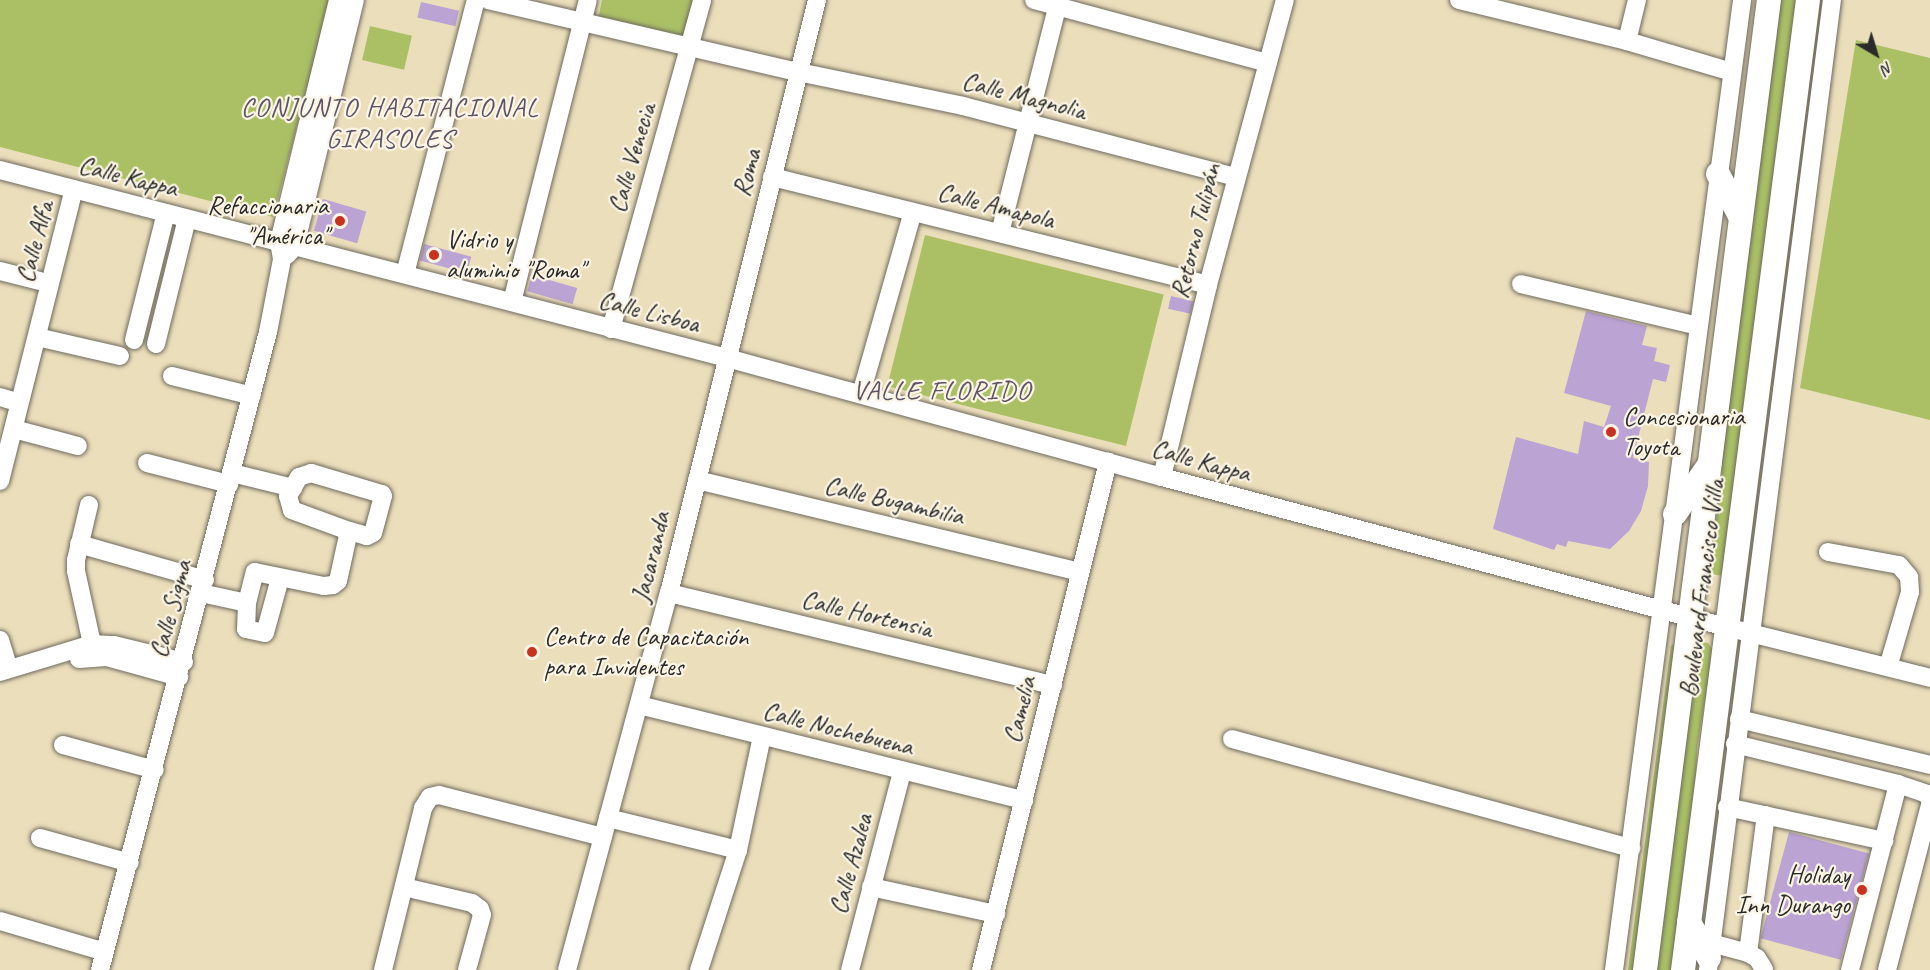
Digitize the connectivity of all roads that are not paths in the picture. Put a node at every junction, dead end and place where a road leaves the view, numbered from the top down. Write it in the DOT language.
graph roads {
  1 [pos="338,0"];
  2 [pos="355,0"];
  3 [pos="476,0"];
  4 [pos="488,0"];
  5 [pos="588,0"];
  6 [pos="702,0"];
  7 [pos="817,0"];
  8 [pos="1034,0"];
  9 [pos="1285,0"];
  10 [pos="1460,0"];
  11 [pos="1638,0"];
  12 [pos="1742,0"];
  13 [pos="1769,0"];
  14 [pos="1808,0"];
  15 [pos="1832,0"];
  16 [pos="1058,3"];
  17 [pos="582,22"];
  18 [pos="1627,41"];
  19 [pos="690,47"];
  20 [pos="1268,63"];
  21 [pos="798,72"];
  22 [pos="1732,72"];
  23 [pos="1028,123"];
  24 [pos="0,170"];
  25 [pos="1718,174"];
  26 [pos="772,177"];
  27 [pos="1236,177"];
  28 [pos="69,188"];
  29 [pos="913,212"];
  30 [pos="166,213"];
  31 [pos="1740,216"];
  32 [pos="187,219"];
  33 [pos="1000,233"];
  34 [pos="285,249"];
  35 [pos="0,271"];
  36 [pos="405,274"];
  37 [pos="40,281"];
  38 [pos="1521,284"];
  39 [pos="1208,285"];
  40 [pos="512,302"];
  41 [pos="1698,326"];
  42 [pos="611,329"];
  43 [pos="37,337"];
  44 [pos="134,340"];
  45 [pos="156,344"];
  46 [pos="120,356"];
  47 [pos="728,358"];
  48 [pos="24,368"];
  49 [pos="172,376"];
  50 [pos="861,394"];
  51 [pos="252,396"];
  52 [pos="5,398"];
  53 [pos="7,434"];
  54 [pos="78,446"];
  55 [pos="1108,462"];
  56 [pos="147,463"];
  57 [pos="1710,463"];
  58 [pos="1162,477"];
  59 [pos="230,479"];
  60 [pos="697,480"];
  61 [pos="0,481"];
  62 [pos="293,488"];
  63 [pos="89,505"];
  64 [pos="1675,514"];
  65 [pos="349,531"];
  66 [pos="79,544"];
  67 [pos="1828,552"];
  68 [pos="1079,572"];
  69 [pos="280,578"];
  70 [pos="203,587"];
  71 [pos="669,593"];
  72 [pos="248,603"];
  73 [pos="1662,610"];
  74 [pos="1692,617"];
  75 [pos="1726,627"];
  76 [pos="1751,633"];
  77 [pos="0,640"];
  78 [pos="92,644"];
  79 [pos="1888,667"];
  80 [pos="181,670"];
  81 [pos="3,675"];
  82 [pos="1930,678"];
  83 [pos="1053,685"];
  84 [pos="639,705"];
  85 [pos="1739,719"];
  86 [pos="762,736"];
  87 [pos="1232,739"];
  88 [pos="1735,744"];
  89 [pos="63,745"];
  90 [pos="1930,765"];
  91 [pos="155,770"];
  92 [pos="902,772"];
  93 [pos="1898,784"];
  94 [pos="1024,800"];
  95 [pos="1930,800"];
  96 [pos="1930,805"];
  97 [pos="1727,807"];
  98 [pos="1766,815"];
  99 [pos="608,818"];
  100 [pos="603,837"];
  101 [pos="40,838"];
  102 [pos="1884,841"];
  103 [pos="1631,848"];
  104 [pos="738,850"];
  105 [pos="130,863"];
  106 [pos="871,886"];
  107 [pos="404,887"];
  108 [pos="996,914"];
  109 [pos="0,921"];
  110 [pos="1689,922"];
  111 [pos="1748,952"];
  112 [pos="1709,957"];
  113 [pos="103,961"];
  114 [pos="383,970"];
  115 [pos="467,970"];
  116 [pos="567,970"];
  117 [pos="699,970"];
  118 [pos="850,970"];
  119 [pos="981,970"];
  120 [pos="1614,970"];
  121 [pos="1645,970"];
  122 [pos="1683,970"];
  123 [pos="1765,970"];
  124 [pos="1850,970"];
  125 [pos="1887,970"];
  1 -- 34 [label="street"];
  2 -- 34 [label="street"];
  3 -- 36 [label="street"];
  4 -- 17 [label="street, Calle Magnolia"];
  5 -- 17 [label="street"];
  6 -- 19 [label="street, Calle Venecia"];
  7 -- 21 [label="street, Roma"];
  8 -- 16 [label="street"];
  9 -- 20 [label="street, Retorno Tulipán"];
  10 -- 18 [label="street"];
  11 -- 18 [label="street"];
  12 -- 22 [label="street"];
  13 -- 31 [label="main road, Boulevard Francisco Villa"];
  14 -- 75 [label="main road, Boulevard Francisco Villa"];
  15 -- 76 [label="street, Boulevard Francisco Villa"];
  16 -- 20 [label="street"];
  16 -- 23 [label="street"];
  17 -- 19 [label="street, Calle Magnolia"];
  17 -- 40 [label="street"];
  18 -- 22 [label="street"];
  19 -- 21 [label="street, Calle Magnolia"];
  19 -- 42 [label="street, Calle Venecia"];
  20 -- 27 [label="street, Retorno Tulipán"];
  21 -- 23 [label="street, Calle Magnolia"];
  21 -- 26 [label="street, Roma"];
  22 -- 25 [label="street"];
  23 -- 27 [label="street, Calle Magnolia"];
  23 -- 33 [label="street"];
  24 -- 28 [label="street, Calle Kappa"];
  25 -- 31 [label="main road"];
  25 -- 41 [label="street"];
  26 -- 29 [label="street, Calle Amapola"];
  26 -- 47 [label="street, Roma"];
  27 -- 39 [label="street, Retorno Tulipán"];
  28 -- 30 [label="street, Calle Kappa"];
  28 -- 37 [label="street, Calle Alfa"];
  28 -- 43 [label="street, Calle Alfa"];
  29 -- 33 [label="street, Calle Amapola"];
  29 -- 50 [label="street"];
  30 -- 32 [label="street, Calle Kappa"];
  30 -- 44 [label="street"];
  31 -- 57 [label="main road, Boulevard Francisco Villa"];
  32 -- 34 [label="street, Calle Kappa"];
  32 -- 45 [label="street"];
  33 -- 39 [label="street, Calle Amapola"];
  34 -- 36 [label="street, Calle Lisboa"];
  34 -- 51 [label="street, Calle Sigma"];
  35 -- 37 [label="street"];
  36 -- 40 [label="street, Calle Lisboa"];
  37 -- 48 [label="street, Calle Alfa"];
  38 -- 41 [label="street"];
  39 -- 58 [label="street, Retorno Tulipán"];
  40 -- 42 [label="street, Calle Lisboa"];
  41 -- 64 [label="street"];
  42 -- 47 [label="street, Calle Lisboa"];
  43 -- 46 [label="street"];
  43 -- 48 [label="street, Calle Alfa"];
  47 -- 50 [label="street, Calle Kappa"];
  47 -- 60 [label="street, Jacaranda"];
  48 -- 52 [label="street, Calle Alfa"];
  48 -- 53 [label="street, Calle Alfa"];
  49 -- 51 [label="street"];
  50 -- 55 [label="street, Calle Kappa"];
  51 -- 59 [label="street, Calle Sigma"];
  52 -- 53 [label="street, Calle Alfa"];
  53 -- 54 [label="street"];
  53 -- 61 [label="street, Calle Alfa"];
  55 -- 58 [label="street, Calle Kappa"];
  55 -- 68 [label="street, Camelia"];
  56 -- 59 [label="street"];
  57 -- 64 [label="main road"];
  57 -- 74 [label="main road, Boulevard Francisco Villa"];
  58 -- 73 [label="street, Calle Kappa"];
  59 -- 62 [label="street"];
  59 -- 70 [label="street, Calle Sigma"];
  60 -- 68 [label="street, Calle Bugambilia"];
  60 -- 71 [label="street, Jacaranda"];
  62 -- 65 [label="street"];
  62 -- 65 [label="street"];
  63 -- 66 [label="street"];
  64 -- 73 [label="street"];
  65 -- 69 [label="street"];
  66 -- 70 [label="street"];
  66 -- 78 [label="street"];
  67 -- 79 [label="street"];
  68 -- 83 [label="street, Camelia"];
  69 -- 72 [label="street"];
  69 -- 72 [label="street"];
  70 -- 72 [label="street"];
  70 -- 80 [label="street, Calle Sigma"];
  71 -- 83 [label="street, Calle Hortensia"];
  71 -- 84 [label="street, Jacaranda"];
  73 -- 74 [label="street, Calle Kappa"];
  73 -- 103 [label="street"];
  74 -- 75 [label="street, Calle Kappa"];
  74 -- 121 [label="main road, Boulevard Francisco Villa"];
  75 -- 76 [label="street, Calle Kappa"];
  75 -- 110 [label="main road, Boulevard Francisco Villa"];
  76 -- 79 [label="street, Calle Kappa"];
  76 -- 85 [label="street, Boulevard Francisco Villa"];
  77 -- 81 [label="street"];
  78 -- 80 [label="street"];
  78 -- 81 [label="street"];
  79 -- 82 [label="street, Calle Kappa"];
  80 -- 81 [label="street"];
  80 -- 91 [label="street, Calle Sigma"];
  83 -- 94 [label="street, Camelia"];
  84 -- 86 [label="street, Calle Nochebuena"];
  84 -- 99 [label="street, Jacaranda"];
  85 -- 88 [label="street, Boulevard Francisco Villa"];
  85 -- 90 [label="street"];
  86 -- 92 [label="street, Calle Nochebuena"];
  86 -- 104 [label="street"];
  87 -- 103 [label="street"];
  88 -- 93 [label="street"];
  88 -- 97 [label="street, Boulevard Francisco Villa"];
  89 -- 91 [label="street"];
  91 -- 105 [label="street, Calle Sigma"];
  92 -- 94 [label="street, Calle Nochebuena"];
  92 -- 106 [label="street, Calle Azalea"];
  93 -- 95 [label="street"];
  93 -- 102 [label="street"];
  94 -- 108 [label="street, Camelia"];
  96 -- 125 [label="street"];
  97 -- 98 [label="street"];
  97 -- 112 [label="street, Boulevard Francisco Villa"];
  98 -- 102 [label="street"];
  98 -- 111 [label="street"];
  99 -- 100 [label="street, Jacaranda"];
  99 -- 104 [label="street"];
  100 -- 107 [label="street"];
  100 -- 116 [label="street, Jacaranda"];
  101 -- 105 [label="street"];
  102 -- 124 [label="street"];
  103 -- 120 [label="street"];
  104 -- 117 [label="street"];
  105 -- 113 [label="street, Calle Sigma"];
  106 -- 108 [label="street"];
  106 -- 118 [label="street, Calle Azalea"];
  107 -- 114 [label="street"];
  107 -- 115 [label="street"];
  108 -- 119 [label="street, Camelia"];
  109 -- 113 [label="street"];
  110 -- 112 [label="main road"];
  110 -- 122 [label="main road, Boulevard Francisco Villa"];
  111 -- 112 [label="street"];
  111 -- 123 [label="street"];
}
